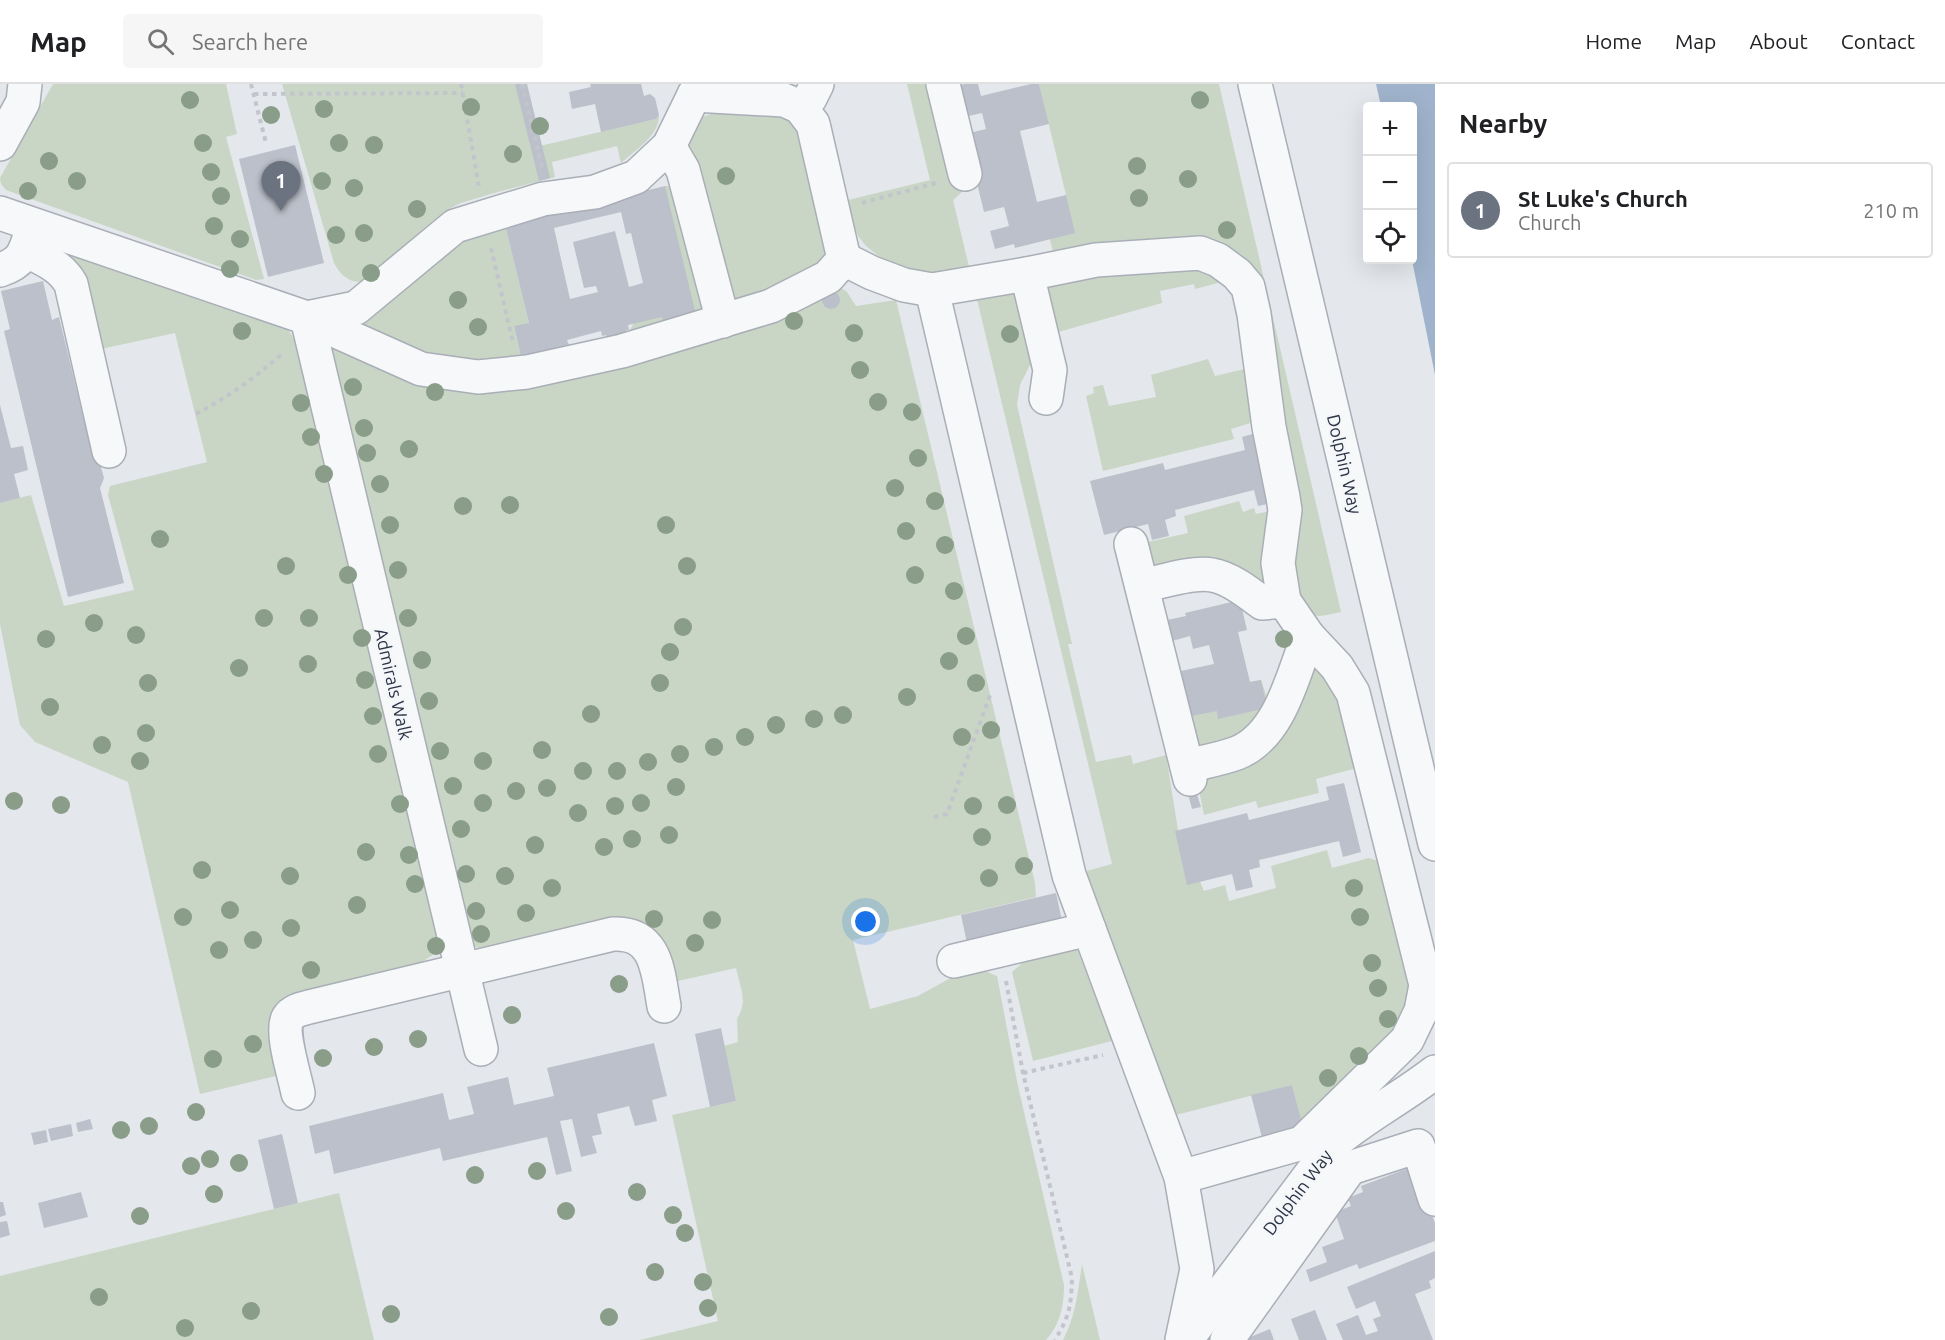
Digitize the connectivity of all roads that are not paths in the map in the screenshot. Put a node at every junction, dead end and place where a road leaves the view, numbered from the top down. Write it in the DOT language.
graph roads {
  1 [pos="25,84"];
  2 [pos="943,84"];
  3 [pos="1255,84"];
  4 [pos="691,89"];
  5 [pos="808,96"];
  6 [pos="0,144"];
  7 [pos="669,146"];
  8 [pos="965,174"];
  9 [pos="0,213"];
  10 [pos="29,237"];
  11 [pos="844,259"];
  12 [pos="0,270"];
  13 [pos="1028,274"];
  14 [pos="932,290"];
  15 [pos="307,318"];
  16 [pos="723,321"];
  17 [pos="1046,398"];
  18 [pos="109,452"];
  19 [pos="1131,544"];
  20 [pos="1142,586"];
  21 [pos="1284,601"];
  22 [pos="1308,636"];
  23 [pos="1435,844"];
  24 [pos="1089,929"];
  25 [pos="954,961"];
  26 [pos="462,971"];
  27 [pos="664,1006"];
  28 [pos="481,1049"];
  29 [pos="1435,1072"];
  30 [pos="298,1093"];
  31 [pos="1180,1177"];
  32 [pos="1435,1198"];
  33 [pos="1184,1340"];
  34 [pos="1227,1340"];
  1 -- 6 [label="lane"];
  2 -- 8 [label="lane"];
  3 -- 23 [label="lane, Dolphin Way"];
  4 -- 5 [label="lane"];
  4 -- 7 [label="lane"];
  5 -- 11 [label="lane"];
  7 -- 15 [label="lane"];
  7 -- 16 [label="lane"];
  9 -- 10 [label="lane"];
  10 -- 12 [label="lane"];
  10 -- 15 [label="lane"];
  10 -- 18 [label="lane"];
  11 -- 14 [label="lane"];
  11 -- 16 [label="lane"];
  13 -- 14 [label="lane"];
  13 -- 17 [label="lane"];
  13 -- 21 [label="lane"];
  14 -- 24 [label="lane"];
  15 -- 16 [label="lane"];
  15 -- 26 [label="lane, Admirals Walk"];
  19 -- 20 [label="lane"];
  20 -- 21 [label="lane"];
  20 -- 22 [label="lane"];
  21 -- 22 [label="lane"];
  22 -- 31 [label="lane"];
  24 -- 25 [label="lane"];
  24 -- 31 [label="lane"];
  26 -- 27 [label="lane"];
  26 -- 28 [label="lane, Admirals Walk"];
  26 -- 30 [label="lane"];
  29 -- 33 [label="lane, Dolphin Way"];
  31 -- 33 [label="lane"];
  32 -- 34 [label="lane"];
}
